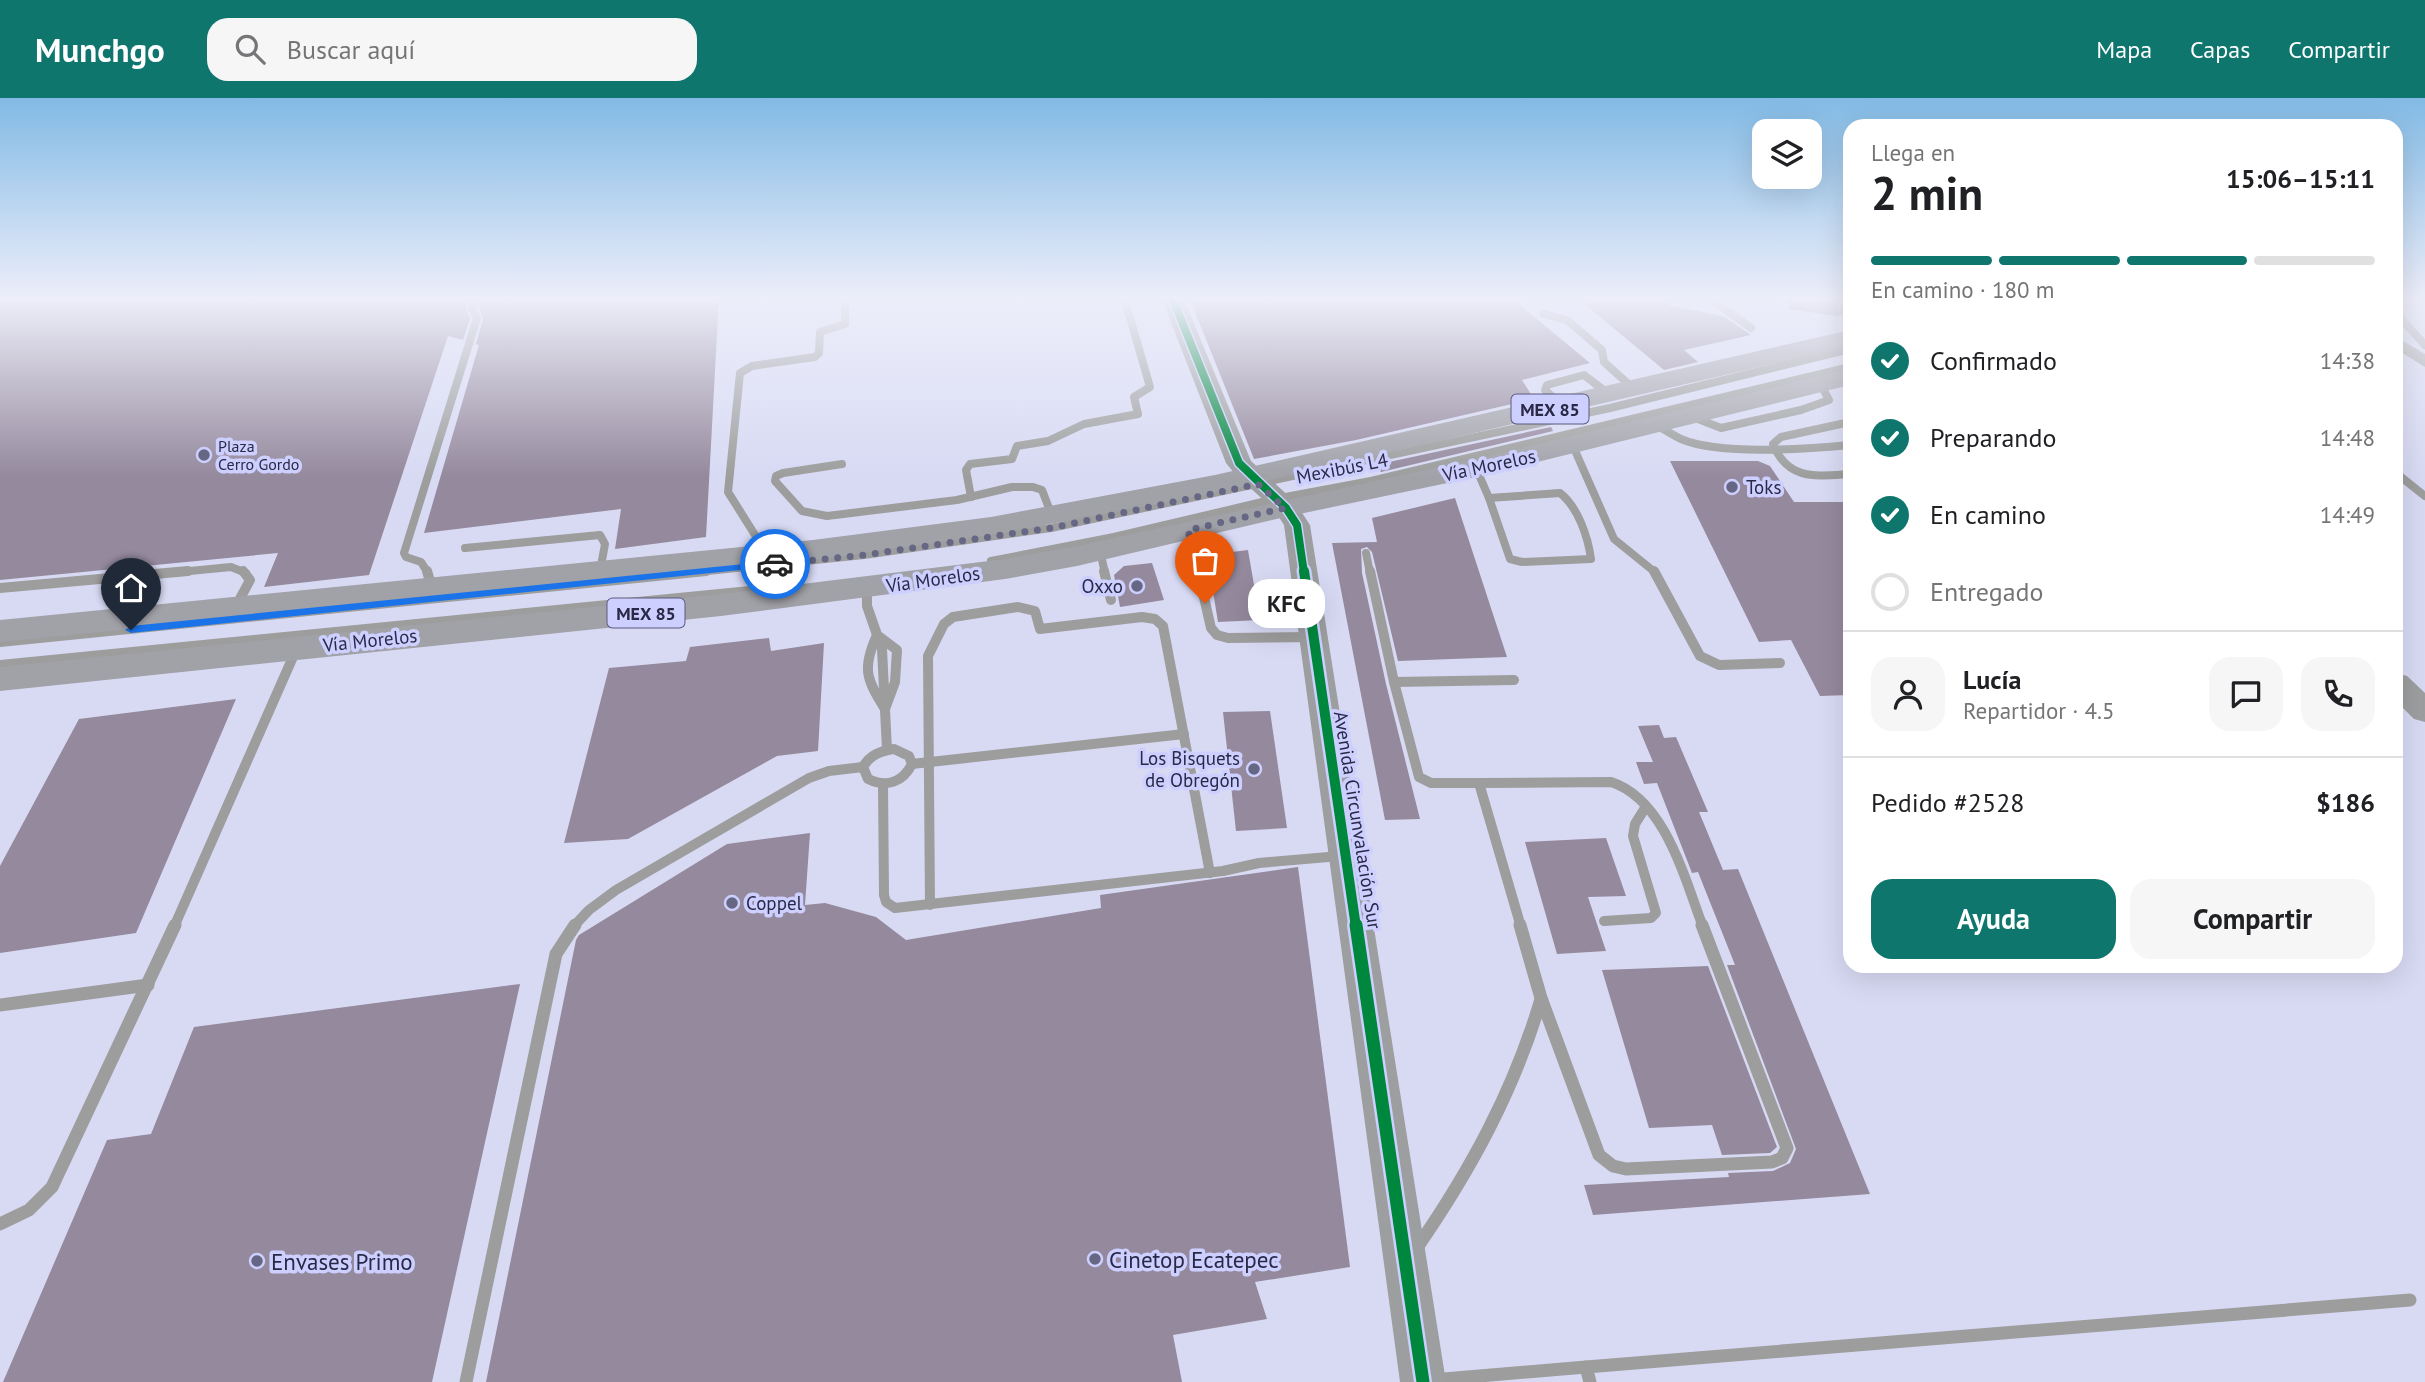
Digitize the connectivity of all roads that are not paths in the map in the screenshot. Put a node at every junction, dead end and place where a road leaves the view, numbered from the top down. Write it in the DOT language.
graph roads {
  1 [pos="465,357"];
  2 [pos="815,357"];
  3 [pos="1141,357"];
  4 [pos="1196,357"];
  5 [pos="1604,357"];
  6 [pos="1770,357"];
  7 [pos="1818,357"];
  8 [pos="1843,369"];
  9 [pos="1843,379"];
  10 [pos="1622,392"];
  11 [pos="1843,424"];
  12 [pos="1657,426"];
  13 [pos="1573,446"];
  14 [pos="1843,446"];
  15 [pos="1773,448"];
  16 [pos="842,464"];
  17 [pos="1476,468"];
  18 [pos="1843,474"];
  19 [pos="2403,479"];
  20 [pos="1267,492"];
  21 [pos="2425,496"];
  22 [pos="971,497"];
  23 [pos="1489,498"];
  24 [pos="1052,516"];
  25 [pos="1188,530"];
  26 [pos="465,548"];
  27 [pos="1101,551"];
  28 [pos="1366,553"];
  29 [pos="767,554"];
  30 [pos="600,571"];
  31 [pos="0,588"];
  32 [pos="432,588"];
  33 [pos="867,588"];
  34 [pos="1111,600"];
  35 [pos="234,608"];
  36 [pos="0,631"];
  37 [pos="877,635"];
  38 [pos="1312,637"];
  39 [pos="0,642"];
  40 [pos="297,648"];
  41 [pos="1780,663"];
  42 [pos="0,665"];
  43 [pos="0,679"];
  44 [pos="1514,680"];
  45 [pos="1394,682"];
  46 [pos="2403,690"];
  47 [pos="886,709"];
  48 [pos="2425,710"];
  49 [pos="1184,734"];
  50 [pos="887,750"];
  51 [pos="927,762"];
  52 [pos="912,764"];
  53 [pos="863,768"];
  54 [pos="1479,782"];
  55 [pos="883,784"];
  56 [pos="1644,808"];
  57 [pos="1346,856"];
  58 [pos="1210,873"];
  59 [pos="930,905"];
  60 [pos="1604,921"];
  61 [pos="148,985"];
  62 [pos="1541,998"];
  63 [pos="0,1005"];
  64 [pos="0,1224"];
  65 [pos="1404,1266"];
  66 [pos="2410,1300"];
  67 [pos="1588,1375"];
  68 [pos="1422,1381"];
  69 [pos="466,1382"];
  1 -- 32 [label="lane"];
  2 -- 29 [label="lane"];
  3 -- 22 [label="lane"];
  4 -- 20 [label="street, Avenida Circunvalación Sur"];
  5 -- 10 [label="lane"];
  6 -- 10 [label="main road, Vía Morelos / MEX 85"];
  7 -- 20 [label="lane, Mexibús L4"];
  8 -- 20 [label="lane, Mexibús L4"];
  9 -- 12 [label="main road, Vía Morelos / MEX 85"];
  10 -- 20 [label="main road, Vía Morelos / MEX 85"];
  11 -- 15 [label="lane"];
  12 -- 13 [label="main road, Vía Morelos / MEX 85"];
  12 -- 15 [label="lane"];
  13 -- 17 [label="main road, Vía Morelos / MEX 85"];
  13 -- 41 [label="lane"];
  14 -- 15 [label="lane"];
  15 -- 18 [label="lane"];
  16 -- 22 [label="lane"];
  17 -- 20 [label="main road, Vía Morelos / MEX 85"];
  17 -- 23 [label="lane"];
  19 -- 21 [label="lane"];
  20 -- 24 [label="main road, Vía Morelos / MEX 85"];
  20 -- 25 [label="main road, Vía Morelos / MEX 85"];
  20 -- 38 [label="street, Avenida Circunvalación Sur"];
  20 -- 39 [label="lane, Mexibús L4"];
  20 -- 42 [label="lane, Mexibús L4"];
  22 -- 24 [label="lane"];
  23 -- 23 [label="lane"];
  24 -- 29 [label="main road, Vía Morelos / MEX 85"];
  25 -- 27 [label="main road, Vía Morelos / MEX 85"];
  25 -- 38 [label="lane"];
  26 -- 30 [label="lane"];
  27 -- 33 [label="main road, Vía Morelos / MEX 85"];
  27 -- 34 [label="lane"];
  28 -- 45 [label="lane"];
  29 -- 30 [label="main road, Vía Morelos / MEX 85"];
  30 -- 32 [label="main road, Vía Morelos / MEX 85"];
  31 -- 35 [label="lane"];
  32 -- 35 [label="main road, Vía Morelos / MEX 85"];
  33 -- 37 [label="lane"];
  33 -- 40 [label="main road, Vía Morelos / MEX 85"];
  35 -- 36 [label="main road, Vía Morelos / MEX 85"];
  37 -- 47 [label="lane"];
  37 -- 47 [label="lane"];
  37 -- 47 [label="lane"];
  38 -- 57 [label="street, Avenida Circunvalación Sur"];
  40 -- 43 [label="main road, Vía Morelos / MEX 85"];
  40 -- 61 [label="lane"];
  44 -- 45 [label="lane"];
  45 -- 54 [label="lane"];
  46 -- 48 [label="street"];
  47 -- 50 [label="lane"];
  49 -- 51 [label="lane"];
  49 -- 51 [label="lane"];
  49 -- 58 [label="lane"];
  50 -- 52 [label="lane"];
  50 -- 53 [label="lane"];
  51 -- 52 [label="lane"];
  51 -- 59 [label="lane"];
  52 -- 55 [label="lane"];
  53 -- 55 [label="lane"];
  53 -- 69 [label="lane"];
  54 -- 56 [label="lane"];
  54 -- 62 [label="lane"];
  55 -- 59 [label="lane"];
  56 -- 60 [label="lane"];
  56 -- 62 [label="lane"];
  57 -- 58 [label="lane"];
  57 -- 65 [label="street, Avenida Circunvalación Sur"];
  58 -- 59 [label="lane"];
  61 -- 63 [label="lane"];
  61 -- 64 [label="lane"];
  62 -- 65 [label="lane"];
  65 -- 68 [label="street, Avenida Circunvalación Sur"];
  66 -- 67 [label="lane"];
  67 -- 68 [label="lane"];
}
